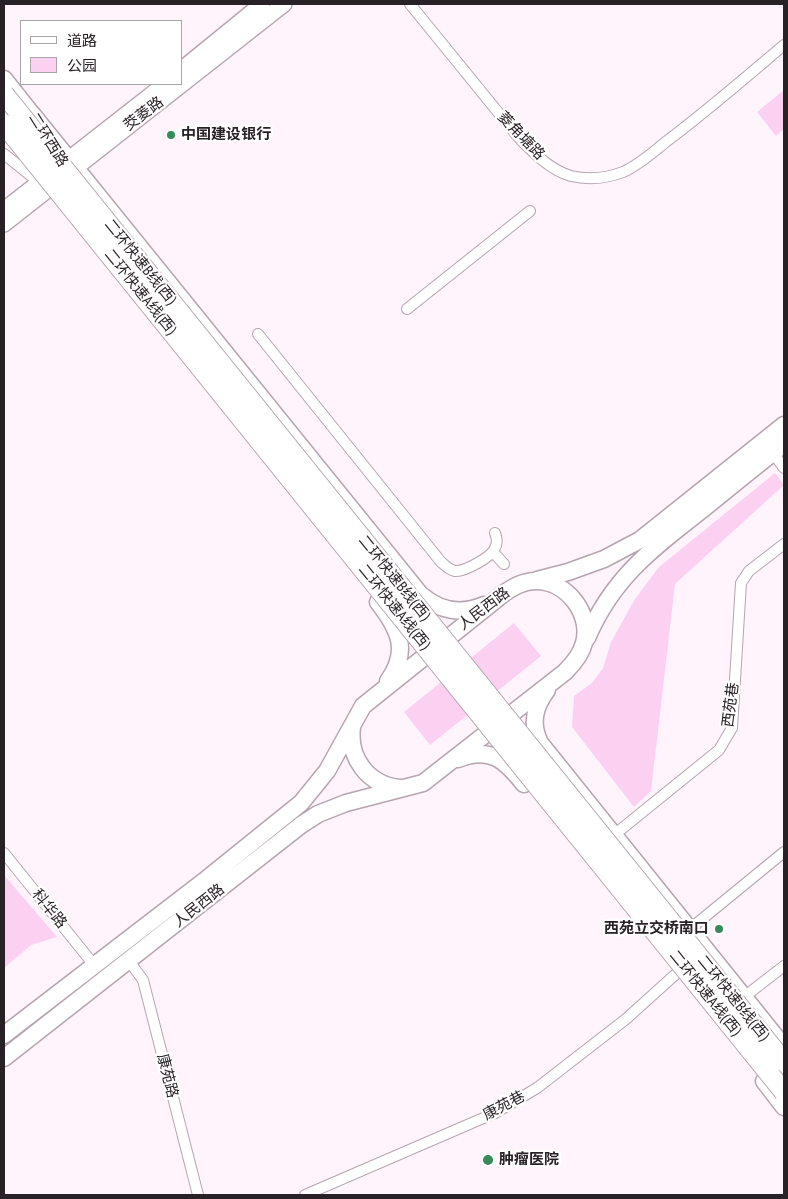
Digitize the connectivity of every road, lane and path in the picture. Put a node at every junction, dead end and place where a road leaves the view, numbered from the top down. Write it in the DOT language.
graph roads {
  1 [pos="284,4"];
  2 [pos="410,4"];
  3 [pos="256,6"];
  4 [pos="784,46"];
  5 [pos="182,69"];
  6 [pos="4,79"];
  7 [pos="164,85"];
  8 [pos="4,94"];
  9 [pos="4,124"];
  10 [pos="4,138"];
  11 [pos="4,154"];
  12 [pos="69,166"];
  13 [pos="46,184"];
  14 [pos="4,210"];
  15 [pos="530,212"];
  16 [pos="4,224"];
  17 [pos="407,309"];
  18 [pos="258,334"];
  19 [pos="784,425"];
  20 [pos="778,449"];
  21 [pos="784,468"];
  22 [pos="366,528"];
  23 [pos="495,533"];
  24 [pos="784,544"];
  25 [pos="337,551"];
  26 [pos="493,552"];
  27 [pos="504,564"];
  28 [pos="525,582"];
  29 [pos="503,594"];
  30 [pos="580,654"];
  31 [pos="565,672"];
  32 [pos="372,697"];
  33 [pos="356,715"];
  34 [pos="434,776"];
  35 [pos="574,786"];
  36 [pos="412,787"];
  37 [pos="544,809"];
  38 [pos="614,835"];
  39 [pos="784,852"];
  40 [pos="4,853"];
  41 [pos="690,929"];
  42 [pos="128,961"];
  43 [pos="94,966"];
  44 [pos="784,966"];
  45 [pos="677,974"];
  46 [pos="744,998"];
  47 [pos="4,1035"];
  48 [pos="784,1047"];
  49 [pos="4,1058"];
  50 [pos="784,1062"];
  51 [pos="784,1092"];
  52 [pos="784,1107"];
  53 [pos="198,1195"];
  54 [pos="305,1195"];
  1 -- 12 [label="street, 茭菱路"];
  2 -- 4 [label="street, 菱角塘路"];
  3 -- 5 [label="street"];
  6 -- 12 [label="main road, 二环西路"];
  7 -- 12 [label="street, 茭菱路"];
  8 -- 50 [label="highway, 二环快速B线(西), bridge"];
  9 -- 51 [label="highway, 二环快速A线(西), bridge"];
  10 -- 13 [label="main road"];
  11 -- 13 [label="street"];
  12 -- 13 [label="street, 茭菱路"];
  12 -- 13 [label="main road, 二环西路"];
  12 -- 22 [label="main road"];
  13 -- 14 [label="street, 茭菱路"];
  13 -- 16 [label="street, 茭菱路"];
  13 -- 25 [label="main road"];
  15 -- 17 [label="street"];
  18 -- 26 [label="street"];
  19 -- 28 [label="main road"];
  20 -- 21 [label="street"];
  20 -- 30 [label="main road"];
  22 -- 25 [label="main road"];
  22 -- 29 [label="main road"];
  23 -- 26 [label="street"];
  24 -- 38 [label="street, 西苑巷"];
  25 -- 32 [label="main road"];
  26 -- 27 [label="street"];
  28 -- 29 [label="main road, 人民西路"];
  28 -- 30 [label="main road, 人民西路"];
  29 -- 32 [label="main road, 人民西路"];
  30 -- 31 [label="main road, 人民西路"];
  31 -- 34 [label="main road, 人民西路"];
  31 -- 35 [label="main road"];
  32 -- 33 [label="main road, 人民西路"];
  33 -- 36 [label="main road"];
  33 -- 43 [label="main road, 人民西路"];
  34 -- 36 [label="main road, 人民西路"];
  34 -- 37 [label="main road"];
  35 -- 37 [label="main road"];
  35 -- 38 [label="main road"];
  36 -- 42 [label="main road, 人民西路"];
  37 -- 45 [label="main road"];
  38 -- 41 [label="main road"];
  39 -- 41 [label="street"];
  40 -- 43 [label="street, 科华路"];
  41 -- 46 [label="main road"];
  42 -- 49 [label="main road, 人民西路"];
  42 -- 53 [label="street, 康苑路"];
  43 -- 47 [label="main road, 人民西路"];
  44 -- 46 [label="street"];
  45 -- 52 [label="main road"];
  45 -- 54 [label="street, 康苑巷"];
  46 -- 48 [label="main road"];
}
